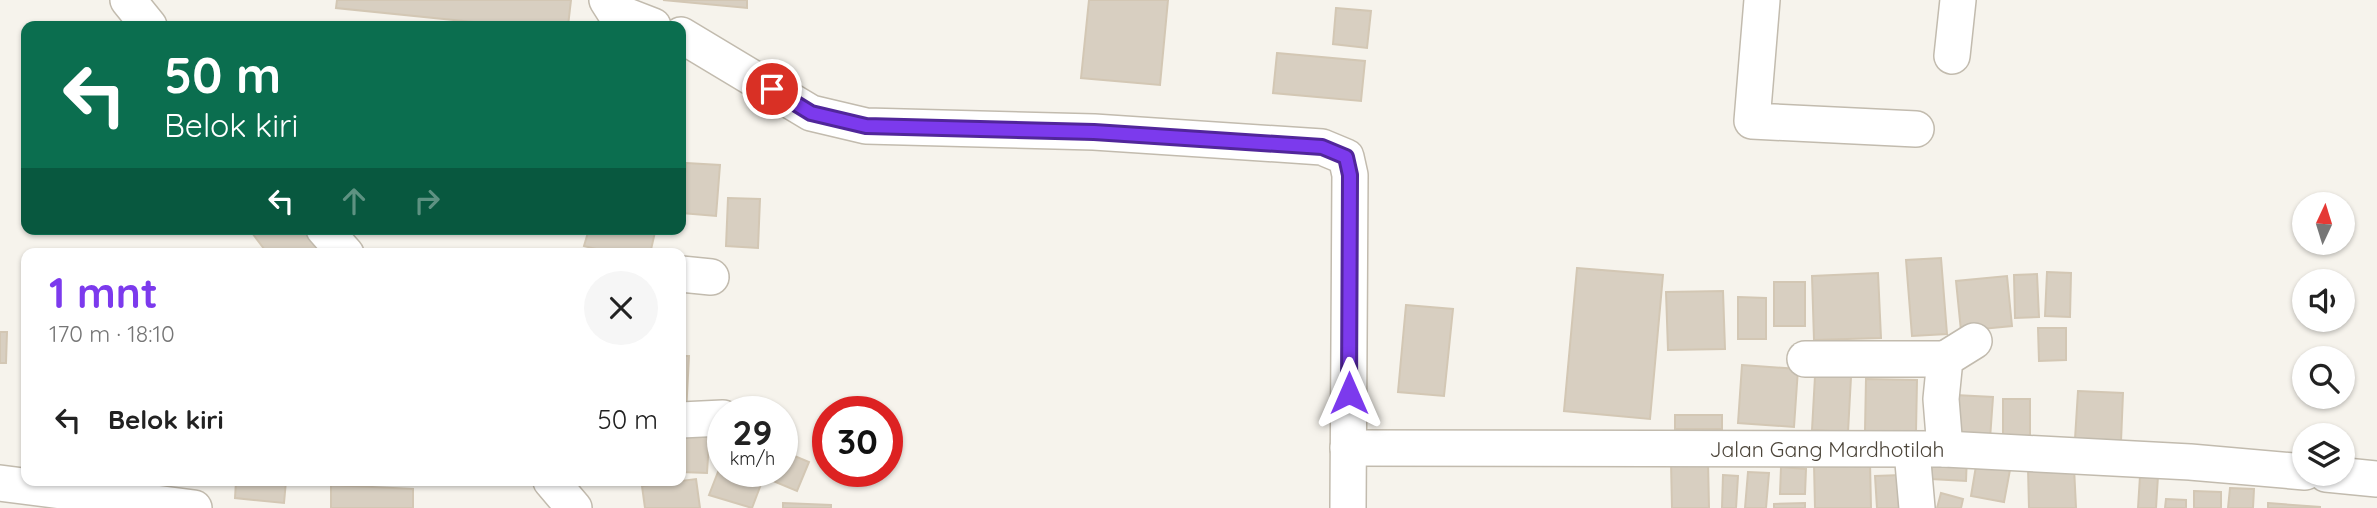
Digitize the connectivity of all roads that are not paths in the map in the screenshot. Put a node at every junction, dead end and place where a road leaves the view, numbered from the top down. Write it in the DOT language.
graph roads {
  1 [pos="128,0"];
  2 [pos="607,0"];
  3 [pos="1762,0"];
  4 [pos="1958,0"];
  5 [pos="145,21"];
  6 [pos="640,21"];
  7 [pos="686,39"];
  8 [pos="1952,56"];
  9 [pos="1916,129"];
  10 [pos="1974,341"];
  11 [pos="1805,359"];
  12 [pos="1945,359"];
  13 [pos="707,419"];
  14 [pos="686,420"];
  15 [pos="1348,448"];
  16 [pos="1928,450"];
  17 [pos="2292,471"];
  18 [pos="2355,477"];
  19 [pos="2377,479"];
  20 [pos="0,483"];
  21 [pos="21,486"];
  22 [pos="23,486"];
  23 [pos="555,486"];
  24 [pos="194,508"];
  25 [pos="574,508"];
  26 [pos="1348,508"];
  27 [pos="1917,508"];
  1 -- 5 [label="street"];
  2 -- 6 [label="street"];
  3 -- 9 [label="street"];
  4 -- 8 [label="street"];
  7 -- 15 [label="street"];
  10 -- 12 [label="street"];
  11 -- 12 [label="street"];
  12 -- 16 [label="street"];
  13 -- 14 [label="street"];
  15 -- 16 [label="street, Jalan Gang Mardhotilah"];
  15 -- 26 [label="street"];
  16 -- 17 [label="street, Jalan Gang Mardhotilah"];
  16 -- 27 [label="street"];
  18 -- 19 [label="street"];
  20 -- 21 [label="street"];
  22 -- 24 [label="street"];
  23 -- 25 [label="street"];
}
